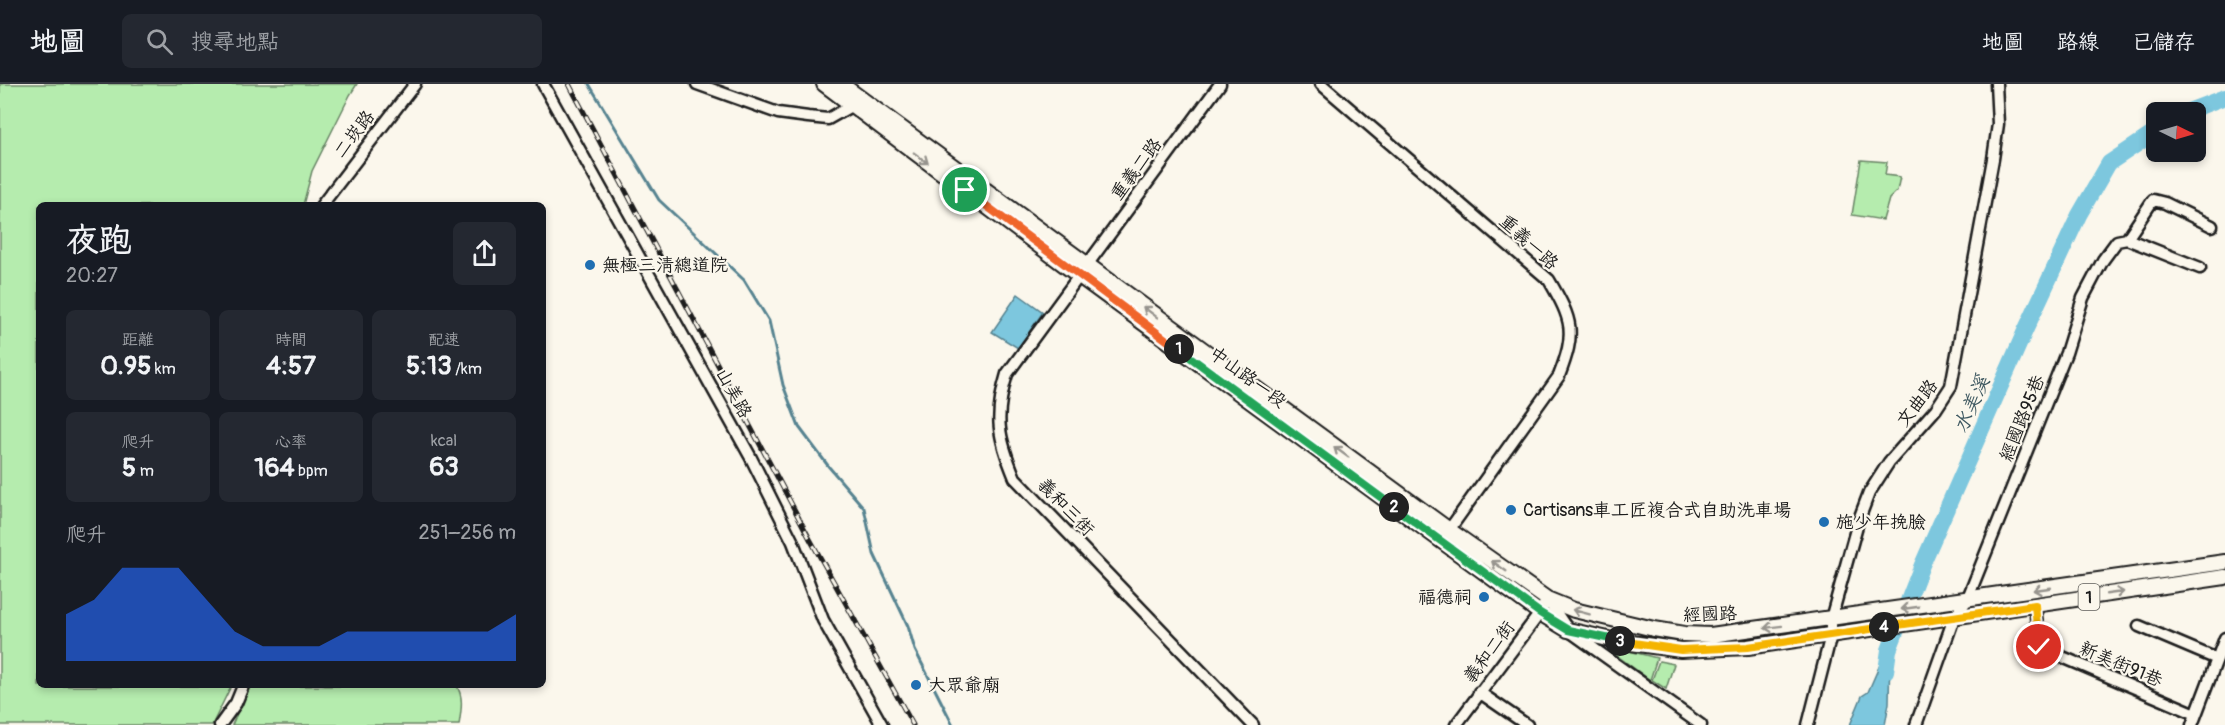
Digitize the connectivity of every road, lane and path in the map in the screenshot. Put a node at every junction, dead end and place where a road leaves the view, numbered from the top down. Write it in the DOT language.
graph roads {
  1 [pos="415,84"];
  2 [pos="543,84"];
  3 [pos="697,84"];
  4 [pos="824,84"];
  5 [pos="841,84"];
  6 [pos="1220,84"];
  7 [pos="1321,84"];
  8 [pos="1996,84"];
  9 [pos="854,102"];
  10 [pos="324,202"];
  11 [pos="2212,226"];
  12 [pos="2127,239"];
  13 [pos="2200,268"];
  14 [pos="1082,269"];
  15 [pos="1449,530"];
  16 [pos="2225,562"];
  17 [pos="2225,577"];
  18 [pos="1547,599"];
  19 [pos="1967,600"];
  20 [pos="2035,605"];
  21 [pos="1540,613"];
  22 [pos="1954,618"];
  23 [pos="1831,619"];
  24 [pos="2139,626"];
  25 [pos="1568,630"];
  26 [pos="1831,635"];
  27 [pos="2225,638"];
  28 [pos="2217,659"];
  29 [pos="242,688"];
  30 [pos="1479,692"];
  31 [pos="2196,714"];
  32 [pos="220,725"];
  33 [pos="882,725"];
  34 [pos="1253,725"];
  35 [pos="1456,725"];
  36 [pos="1527,725"];
  37 [pos="1701,725"];
  38 [pos="1808,725"];
  39 [pos="1916,725"];
  40 [pos="2192,725"];
  1 -- 10 [label="street, 二崁路"];
  2 -- 33 [label="street, 山美路"];
  3 -- 9 [label="street"];
  4 -- 9 [label="main road, 中山路一段 / 1"];
  5 -- 9 [label="main road, 中山路一段 / 1"];
  6 -- 14 [label="street, 重義二路"];
  7 -- 15 [label="street, 重義一路"];
  8 -- 23 [label="street, 文曲路"];
  9 -- 14 [label="main road, 中山路一段 / 1"];
  11 -- 12 [label="street, 經國路95巷"];
  12 -- 13 [label="street"];
  12 -- 19 [label="street, 經國路95巷"];
  15 -- 14 [label="main road, 中山路一段 / 1, one-way"];
  14 -- 21 [label="main road, 中山路一段 / 1"];
  14 -- 34 [label="street, 義和三街"];
  18 -- 15 [label="main road, 中山路一段 / 1, one-way"];
  16 -- 19 [label="main road, 1, one-way"];
  20 -- 17 [label="main road, 1, one-way"];
  18 -- 21 [label="street, 義和二街"];
  23 -- 18 [label="main road, 經國路 / 1, one-way"];
  18 -- 25 [label="street, 中山路一段"];
  19 -- 22 [label="street, 經國路95巷"];
  19 -- 23 [label="main road, 經國路 / 1, one-way"];
  20 -- 22 [label="main road, 1"];
  20 -- 31 [label="street, 新美街91巷"];
  21 -- 25 [label="main road, 中山路一段 / 1"];
  21 -- 30 [label="street, 義和二街"];
  22 -- 26 [label="main road, 經國路 / 1"];
  22 -- 39 [label="street, 經國路95巷"];
  23 -- 26 [label="street, 文曲路"];
  24 -- 28 [label="street"];
  25 -- 26 [label="main road, 經國路 / 1"];
  25 -- 37 [label="street, 中山路一段"];
  26 -- 38 [label="street, 文曲路"];
  27 -- 28 [label="street"];
  28 -- 31 [label="street"];
  29 -- 32 [label="street"];
  30 -- 35 [label="street, 義和二街"];
  30 -- 36 [label="street"];
  31 -- 40 [label="street"];
}
